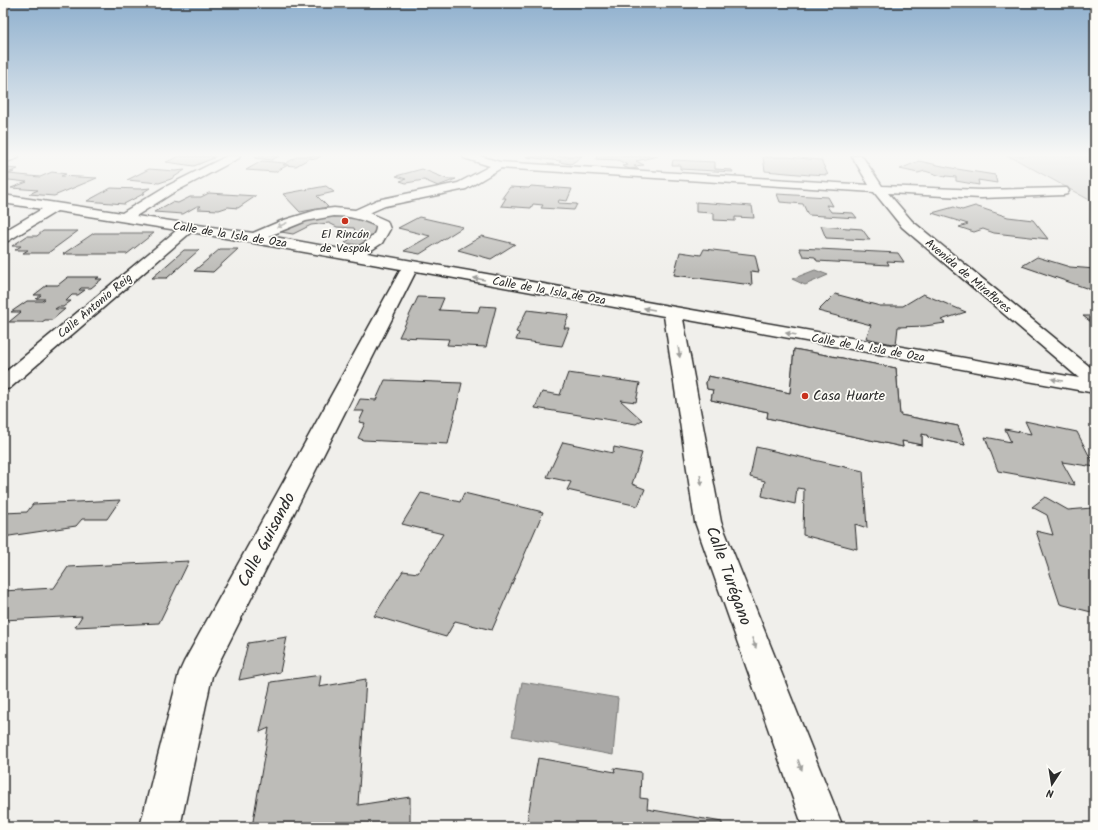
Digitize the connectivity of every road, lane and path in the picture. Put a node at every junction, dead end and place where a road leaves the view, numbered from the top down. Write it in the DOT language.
graph roads {
  1 [pos="161,195"];
  2 [pos="420,195"];
  3 [pos="883,195"];
  4 [pos="3,199"];
  5 [pos="55,207"];
  6 [pos="358,213"];
  7 [pos="125,217"];
  8 [pos="188,228"];
  9 [pos="3,238"];
  10 [pos="255,238"];
  11 [pos="354,256"];
  12 [pos="410,267"];
  13 [pos="673,314"];
  14 [pos="1095,381"];
  15 [pos="3,384"];
  16 [pos="1095,387"];
  17 [pos="160,827"];
  18 [pos="823,827"];
  1 -- 7 [label="street"];
  2 -- 6 [label="street"];
  3 -- 14 [label="street, Avenida de Miraflores"];
  4 -- 5 [label="street, Calle de la Isla de Oza"];
  5 -- 7 [label="street, Calle de la Isla de Oza"];
  5 -- 9 [label="street"];
  6 -- 10 [label="street, one-way"];
  6 -- 11 [label="street"];
  7 -- 8 [label="street, Calle de la Isla de Oza"];
  8 -- 10 [label="street, Calle de la Isla de Oza"];
  8 -- 15 [label="street, Calle Antonio Reig"];
  10 -- 11 [label="street, Calle de la Isla de Oza"];
  11 -- 12 [label="street, Calle de la Isla de Oza"];
  13 -- 12 [label="street, Calle de la Isla de Oza, one-way"];
  12 -- 17 [label="street, Calle Guisando"];
  16 -- 13 [label="street, Calle de la Isla de Oza, one-way"];
  13 -- 18 [label="street, Calle Turégano, one-way"];
}
